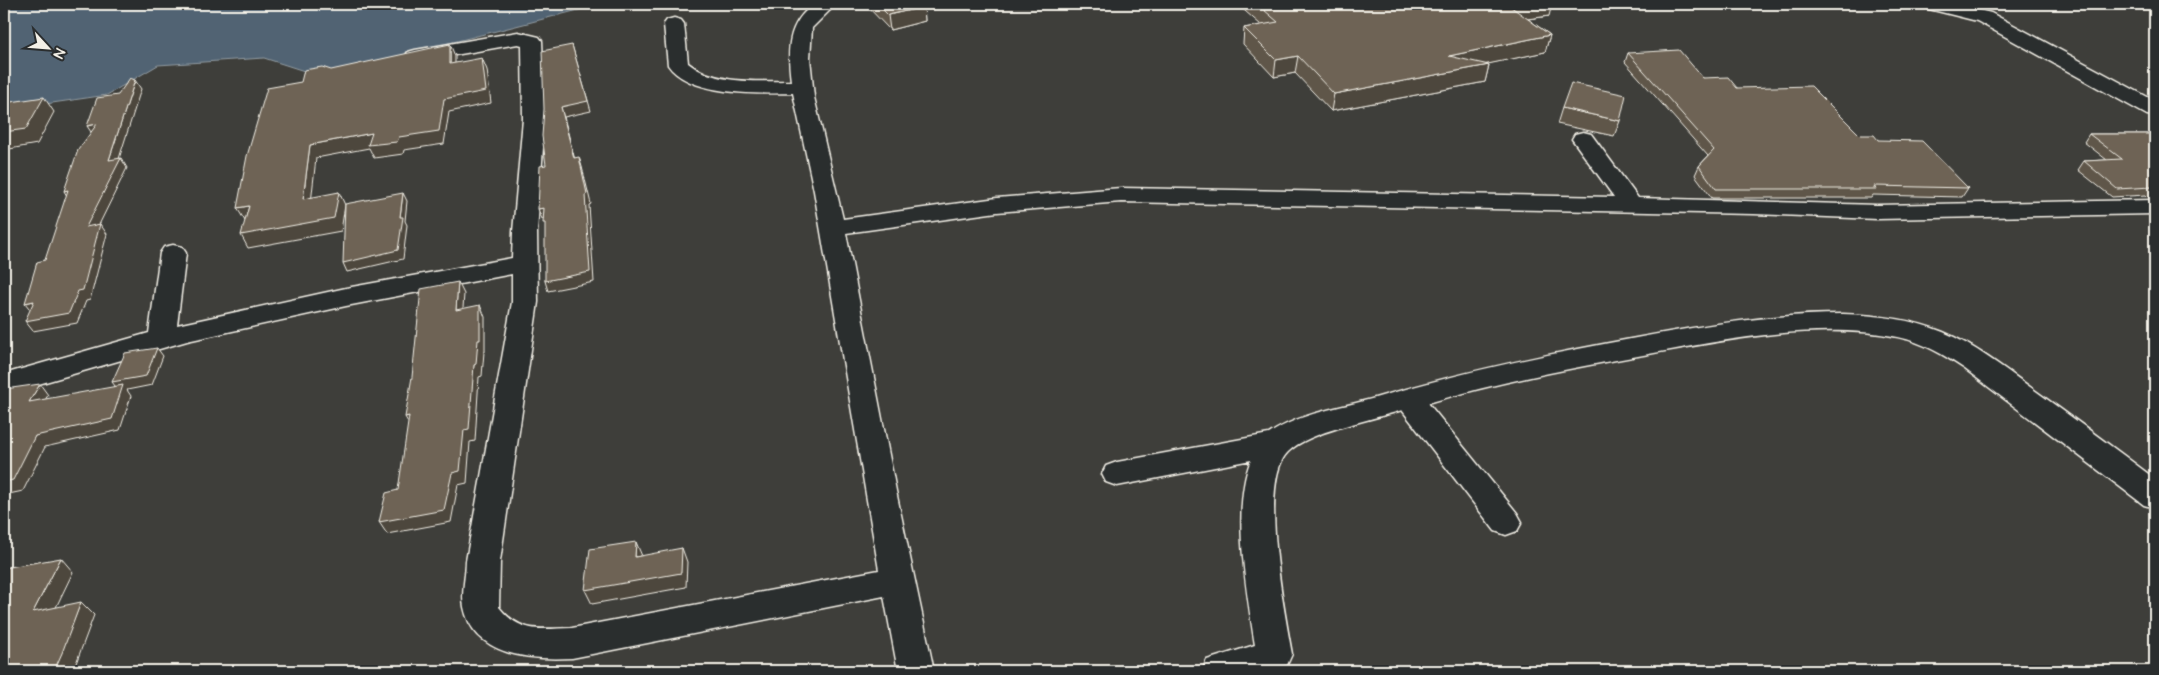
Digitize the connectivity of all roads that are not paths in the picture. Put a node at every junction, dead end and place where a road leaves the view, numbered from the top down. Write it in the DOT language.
graph roads {
  1 [pos="826,4"];
  2 [pos="1932,4"];
  3 [pos="674,24"];
  4 [pos="400,59"];
  5 [pos="802,87"];
  6 [pos="2155,110"];
  7 [pos="1583,139"];
  8 [pos="1632,206"];
  9 [pos="2155,207"];
  10 [pos="832,228"];
  11 [pos="173,253"];
  12 [pos="526,263"];
  13 [pos="162,338"];
  14 [pos="4,384"];
  15 [pos="1408,398"];
  16 [pos="1277,444"];
  17 [pos="1117,474"];
  18 [pos="2155,496"];
  19 [pos="1506,522"];
  20 [pos="896,580"];
  21 [pos="1278,662"];
  22 [pos="916,671"];
  23 [pos="1220,671"];
  1 -- 5 [label="street"];
  2 -- 6 [label="street"];
  3 -- 5 [label="street"];
  4 -- 12 [label="street"];
  5 -- 10 [label="street"];
  7 -- 8 [label="street"];
  8 -- 9 [label="street"];
  8 -- 10 [label="street"];
  10 -- 20 [label="street"];
  11 -- 13 [label="street"];
  12 -- 13 [label="street"];
  12 -- 20 [label="street"];
  13 -- 14 [label="street"];
  15 -- 16 [label="street"];
  15 -- 18 [label="street"];
  15 -- 19 [label="street"];
  16 -- 17 [label="street"];
  16 -- 21 [label="street"];
  20 -- 22 [label="street"];
  21 -- 23 [label="street"];
}
